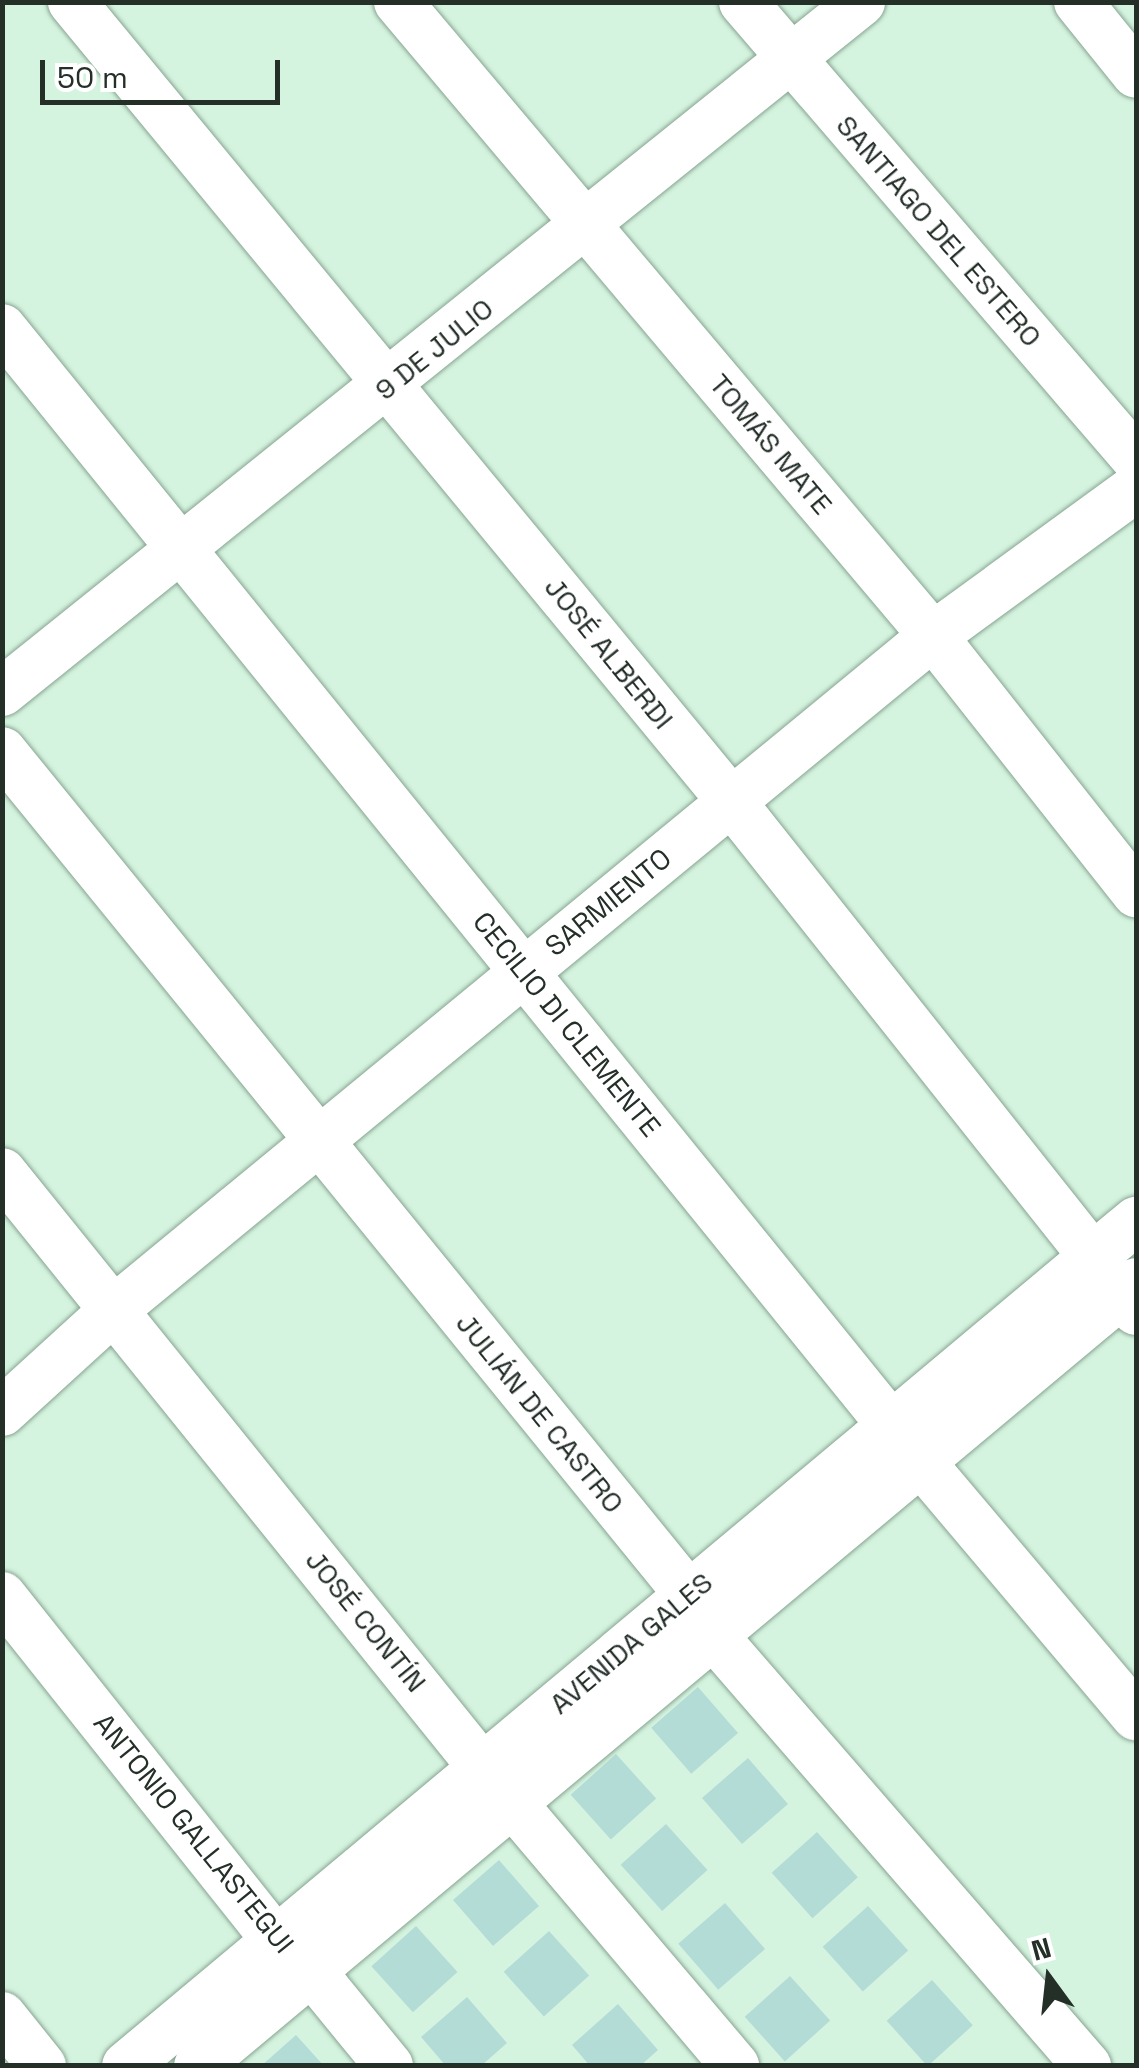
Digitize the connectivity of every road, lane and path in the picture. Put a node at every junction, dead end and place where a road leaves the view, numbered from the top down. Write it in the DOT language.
graph roads {
  1 [pos="72,2"];
  2 [pos="398,2"];
  3 [pos="743,2"];
  4 [pos="862,2"];
  5 [pos="1078,2"];
  6 [pos="791,62"];
  7 [pos="1136,74"];
  8 [pos="587,226"];
  9 [pos="2,328"];
  10 [pos="389,385"];
  11 [pos="1136,459"];
  12 [pos="1136,488"];
  13 [pos="184,548"];
  14 [pos="933,636"];
  15 [pos="2,692"];
  16 [pos="2,752"];
  17 [pos="731,801"];
  18 [pos="1136,893"];
  19 [pos="524,971"];
  20 [pos="320,1144"];
  21 [pos="2,1172"];
  22 [pos="1136,1221"];
  23 [pos="1121,1287"];
  24 [pos="116,1308"];
  25 [pos="2,1412"];
  26 [pos="907,1444"];
  27 [pos="2,1596"];
  28 [pos="701,1615"];
  29 [pos="1136,1716"];
  30 [pos="481,1766"];
  31 [pos="512,1802"];
  32 [pos="276,1940"];
  33 [pos="313,1974"];
  34 [pos="2,2016"];
  35 [pos="42,2066"];
  36 [pos="126,2066"];
  37 [pos="198,2066"];
  38 [pos="389,2066"];
  39 [pos="735,2066"];
  40 [pos="1087,2066"];
  1 -- 10 [label="street, JOSÉ ALBERDI"];
  2 -- 8 [label="street, TOMÁS MATE"];
  3 -- 6 [label="street, SANTIAGO DEL ESTERO"];
  4 -- 6 [label="street, 9 DE JULIO"];
  5 -- 7 [label="street"];
  6 -- 8 [label="street, 9 DE JULIO"];
  6 -- 11 [label="street, SANTIAGO DEL ESTERO"];
  8 -- 10 [label="street, 9 DE JULIO"];
  8 -- 14 [label="street, TOMÁS MATE"];
  9 -- 13 [label="street, CECILIO DI CLEMENTE"];
  10 -- 13 [label="street, 9 DE JULIO"];
  10 -- 17 [label="street, JOSÉ ALBERDI"];
  12 -- 14 [label="street, SARMIENTO"];
  13 -- 15 [label="street, 9 DE JULIO"];
  13 -- 19 [label="street, CECILIO DI CLEMENTE"];
  14 -- 17 [label="street, SARMIENTO"];
  14 -- 18 [label="street, TOMÁS MATE"];
  16 -- 20 [label="street, JULIÁN DE CASTRO"];
  17 -- 19 [label="street, SARMIENTO"];
  17 -- 23 [label="street, JOSÉ ALBERDI"];
  19 -- 20 [label="street, SARMIENTO"];
  19 -- 26 [label="street, CECILIO DI CLEMENTE"];
  20 -- 24 [label="street, SARMIENTO"];
  20 -- 28 [label="street, JULIÁN DE CASTRO"];
  21 -- 24 [label="street, JOSÉ CONTÍN"];
  22 -- 23 [label="street, AVENIDA GALES"];
  23 -- 26 [label="street, AVENIDA GALES"];
  24 -- 25 [label="street, SARMIENTO"];
  24 -- 30 [label="street, JOSÉ CONTÍN"];
  26 -- 28 [label="street, AVENIDA GALES"];
  26 -- 29 [label="street, CECILIO DI CLEMENTE"];
  27 -- 32 [label="street, ANTONIO GALLASTEGUI"];
  28 -- 30 [label="street, AVENIDA GALES"];
  28 -- 31 [label="street, AVENIDA GALES"];
  28 -- 40 [label="street, JULIÁN DE CASTRO"];
  30 -- 31 [label="street, JOSÉ CONTÍN"];
  30 -- 32 [label="street, AVENIDA GALES"];
  31 -- 33 [label="street, AVENIDA GALES"];
  31 -- 39 [label="street, JOSÉ CONTÍN"];
  32 -- 33 [label="street, ANTONIO GALLASTEGUI"];
  32 -- 36 [label="street, AVENIDA GALES"];
  33 -- 37 [label="street, AVENIDA GALES"];
  33 -- 38 [label="street, ANTONIO GALLASTEGUI"];
  34 -- 35 [label="street"];
}
